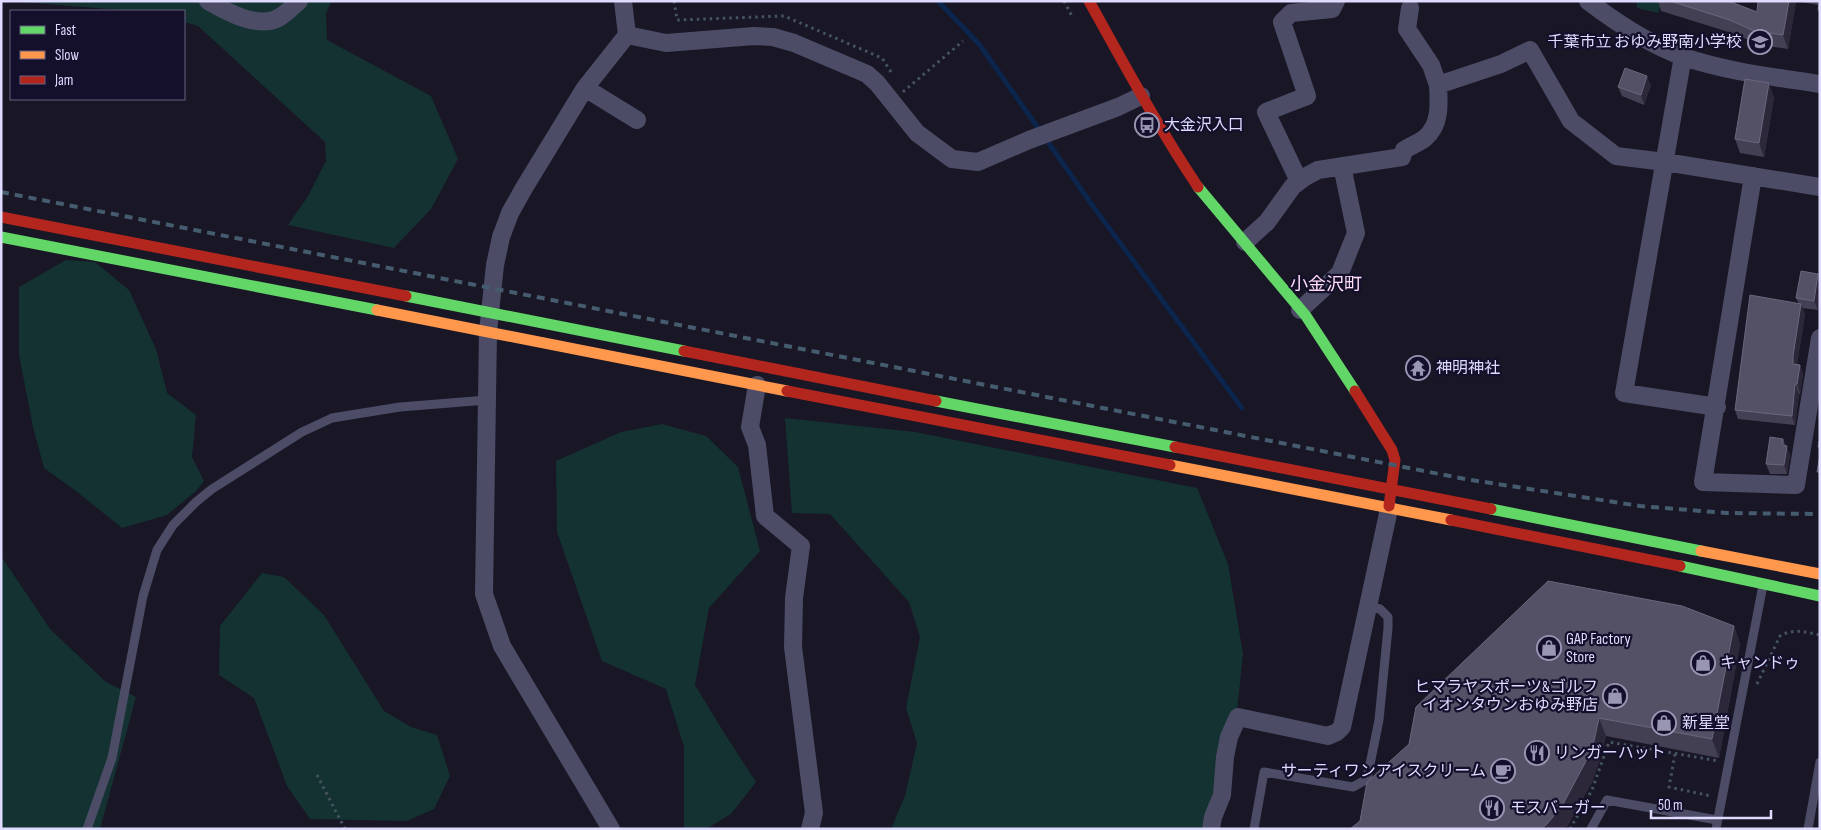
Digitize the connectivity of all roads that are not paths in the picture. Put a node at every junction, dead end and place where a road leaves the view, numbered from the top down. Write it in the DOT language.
graph roads {
  1 [pos="208,1"];
  2 [pos="299,1"];
  3 [pos="623,1"];
  4 [pos="1089,1"];
  5 [pos="1336,1"];
  6 [pos="1588,1"];
  7 [pos="1410,8"];
  8 [pos="627,35"];
  9 [pos="1683,56"];
  10 [pos="1438,84"];
  11 [pos="1820,84"];
  12 [pos="585,88"];
  13 [pos="1141,96"];
  14 [pos="637,120"];
  15 [pos="1665,162"];
  16 [pos="1342,166"];
  17 [pos="1753,176"];
  18 [pos="1299,182"];
  19 [pos="1820,187"];
  20 [pos="1,217"];
  21 [pos="1,237"];
  22 [pos="1244,242"];
  23 [pos="1300,310"];
  24 [pos="489,312"];
  25 [pos="488,332"];
  26 [pos="1820,338"];
  27 [pos="757,385"];
  28 [pos="487,400"];
  29 [pos="1717,407"];
  30 [pos="1391,490"];
  31 [pos="1389,509"];
  32 [pos="1820,574"];
  33 [pos="1763,585"];
  34 [pos="1820,596"];
  35 [pos="1368,606"];
  36 [pos="1820,762"];
  37 [pos="1716,824"];
  38 [pos="87,829"];
  39 [pos="611,829"];
  40 [pos="810,829"];
  41 [pos="1211,829"];
  42 [pos="1254,829"];
  43 [pos="1591,829"];
  44 [pos="1808,829"];
  1 -- 2 [label="street"];
  3 -- 8 [label="street"];
  4 -- 13 [label="street"];
  5 -- 18 [label="street"];
  6 -- 9 [label="street"];
  7 -- 10 [label="street"];
  8 -- 12 [label="street"];
  8 -- 13 [label="street"];
  9 -- 11 [label="street"];
  9 -- 15 [label="street"];
  10 -- 15 [label="street"];
  10 -- 16 [label="street"];
  12 -- 14 [label="street"];
  12 -- 24 [label="street"];
  13 -- 22 [label="street"];
  15 -- 17 [label="street"];
  15 -- 29 [label="street"];
  16 -- 18 [label="street"];
  16 -- 23 [label="street"];
  17 -- 19 [label="street"];
  17 -- 29 [label="street"];
  18 -- 22 [label="street"];
  20 -- 24 [label="street"];
  21 -- 25 [label="street"];
  22 -- 23 [label="street"];
  23 -- 30 [label="street"];
  24 -- 25 [label="street"];
  24 -- 30 [label="street"];
  25 -- 27 [label="street"];
  25 -- 28 [label="street"];
  26 -- 29 [label="street"];
  27 -- 31 [label="street"];
  27 -- 40 [label="street"];
  28 -- 38 [label="lane"];
  28 -- 39 [label="street"];
  30 -- 31 [label="street"];
  30 -- 32 [label="street"];
  31 -- 33 [label="street"];
  31 -- 35 [label="street"];
  33 -- 34 [label="street"];
  33 -- 37 [label="lane"];
  35 -- 41 [label="street"];
  35 -- 42 [label="lane"];
  36 -- 44 [label="lane"];
  37 -- 43 [label="lane"];
}
